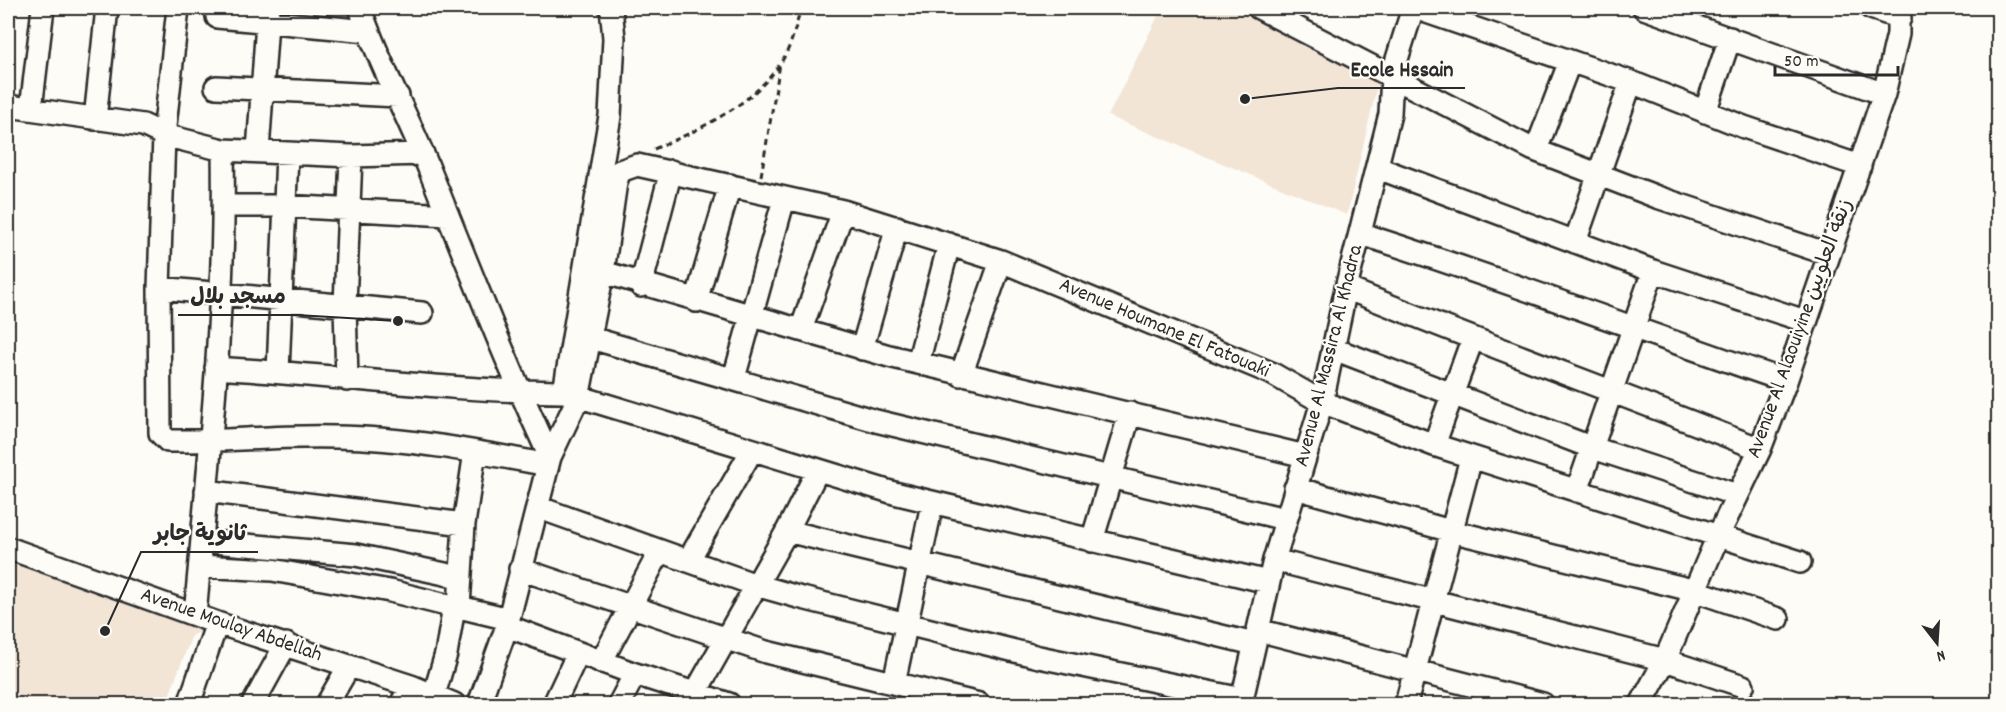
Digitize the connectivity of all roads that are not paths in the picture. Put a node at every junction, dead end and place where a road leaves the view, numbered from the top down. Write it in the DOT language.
graph roads {
  1 [pos="43,8"];
  2 [pos="107,8"];
  3 [pos="178,8"];
  4 [pos="360,8"];
  5 [pos="611,8"];
  6 [pos="1259,8"];
  7 [pos="1414,8"];
  8 [pos="1644,8"];
  9 [pos="1871,8"];
  10 [pos="1899,13"];
  11 [pos="267,15"];
  12 [pos="217,16"];
  13 [pos="368,31"];
  14 [pos="1730,38"];
  15 [pos="1570,61"];
  16 [pos="1392,75"];
  17 [pos="1631,82"];
  18 [pos="216,87"];
  19 [pos="262,90"];
  20 [pos="1884,94"];
  21 [pos="398,96"];
  22 [pos="8,106"];
  23 [pos="32,109"];
  24 [pos="1705,112"];
  25 [pos="95,119"];
  26 [pos="164,135"];
  27 [pos="223,150"];
  28 [pos="1536,150"];
  29 [pos="258,151"];
  30 [pos="287,154"];
  31 [pos="423,154"];
  32 [pos="351,156"];
  33 [pos="1860,166"];
  34 [pos="1378,168"];
  35 [pos="671,171"];
  36 [pos="1599,176"];
  37 [pos="730,185"];
  38 [pos="784,199"];
  39 [pos="224,206"];
  40 [pos="283,206"];
  41 [pos="348,209"];
  42 [pos="843,211"];
  43 [pos="448,214"];
  44 [pos="897,227"];
  45 [pos="1361,234"];
  46 [pos="1575,242"];
  47 [pos="949,244"];
  48 [pos="1828,254"];
  49 [pos="1001,261"];
  50 [pos="1653,271"];
  51 [pos="603,273"];
  52 [pos="641,286"];
  53 [pos="159,288"];
  54 [pos="1346,288"];
  55 [pos="218,295"];
  56 [pos="281,298"];
  57 [pos="696,301"];
  58 [pos="345,305"];
  59 [pos="422,313"];
  60 [pos="751,317"];
  61 [pos="1806,321"];
  62 [pos="1633,329"];
  63 [pos="801,330"];
  64 [pos="591,338"];
  65 [pos="1472,340"];
  66 [pos="862,349"];
  67 [pos="1334,349"];
  68 [pos="918,363"];
  69 [pos="216,368"];
  70 [pos="278,372"];
  71 [pos="961,375"];
  72 [pos="734,378"];
  73 [pos="347,380"];
  74 [pos="1786,381"];
  75 [pos="1612,390"];
  76 [pos="520,392"];
  77 [pos="571,395"];
  78 [pos="1452,396"];
  79 [pos="1322,402"];
  80 [pos="1130,413"];
  81 [pos="210,442"];
  82 [pos="1434,445"];
  83 [pos="1593,448"];
  84 [pos="1760,449"];
  85 [pos="475,452"];
  86 [pos="751,452"];
  87 [pos="1305,456"];
  88 [pos="1471,458"];
  89 [pos="549,461"];
  90 [pos="818,470"];
  91 [pos="1110,477"];
  92 [pos="1295,488"];
  93 [pos="206,491"];
  94 [pos="1577,491"];
  95 [pos="1737,495"];
  96 [pos="933,504"];
  97 [pos="537,507"];
  98 [pos="1285,519"];
  99 [pos="464,524"];
  100 [pos="787,531"];
  101 [pos="1451,531"];
  102 [pos="1718,536"];
  103 [pos="1092,541"];
  104 [pos="202,542"];
  105 [pos="8,548"];
  106 [pos="660,551"];
  107 [pos="1274,560"];
  108 [pos="688,561"];
  109 [pos="1800,562"];
  110 [pos="920,564"];
  111 [pos="200,566"];
  112 [pos="520,569"];
  113 [pos="459,578"];
  114 [pos="1268,582"];
  115 [pos="756,585"];
  116 [pos="1695,591"];
  117 [pos="1433,599"];
  118 [pos="630,605"];
  119 [pos="457,607"];
  120 [pos="195,615"];
  121 [pos="1778,619"];
  122 [pos="508,622"];
  123 [pos="217,623"];
  124 [pos="907,625"];
  125 [pos="1256,637"];
  126 [pos="725,640"];
  127 [pos="286,644"];
  128 [pos="578,653"];
  129 [pos="1665,660"];
  130 [pos="601,662"];
  131 [pos="349,666"];
  132 [pos="1415,670"];
  133 [pos="635,674"];
  134 [pos="411,686"];
  135 [pos="1743,686"];
  136 [pos="903,692"];
  137 [pos="434,695"];
  138 [pos="692,700"];
  139 [pos="1241,702"];
  140 [pos="189,705"];
  141 [pos="253,705"];
  142 [pos="327,705"];
  143 [pos="401,705"];
  144 [pos="454,705"];
  145 [pos="479,705"];
  146 [pos="554,705"];
  147 [pos="619,705"];
  148 [pos="729,705"];
  149 [pos="979,705"];
  150 [pos="1406,705"];
  151 [pos="1543,705"];
  152 [pos="1641,705"];
  1 -- 23 [label="street"];
  2 -- 25 [label="street"];
  3 -- 26 [label="street"];
  4 -- 13 [label="street"];
  5 -- 77 [label="street"];
  6 -- 16 [label="street"];
  7 -- 15 [label="street"];
  7 -- 16 [label="street, Avenue Al Massira Al Khadra"];
  8 -- 14 [label="street"];
  9 -- 10 [label="street"];
  10 -- 20 [label="street, Avenue Al Alaouiyine زنقة العلويين"];
  11 -- 12 [label="street"];
  11 -- 13 [label="street"];
  11 -- 19 [label="street"];
  13 -- 21 [label="street"];
  14 -- 20 [label="street"];
  14 -- 24 [label="street"];
  15 -- 17 [label="street"];
  15 -- 28 [label="street"];
  16 -- 28 [label="street"];
  16 -- 34 [label="street, Avenue Al Massira Al Khadra"];
  17 -- 24 [label="street"];
  17 -- 36 [label="street"];
  18 -- 19 [label="street"];
  19 -- 21 [label="street"];
  19 -- 29 [label="street"];
  20 -- 33 [label="street, Avenue Al Alaouiyine زنقة العلويين"];
  21 -- 31 [label="street"];
  22 -- 23 [label="street"];
  23 -- 25 [label="street"];
  24 -- 33 [label="street"];
  25 -- 26 [label="street"];
  26 -- 27 [label="street"];
  26 -- 53 [label="street"];
  27 -- 29 [label="street"];
  27 -- 39 [label="street"];
  28 -- 36 [label="street"];
  29 -- 30 [label="street"];
  30 -- 32 [label="street"];
  30 -- 40 [label="street"];
  31 -- 32 [label="street"];
  31 -- 43 [label="street"];
  32 -- 41 [label="street"];
  33 -- 48 [label="street, Avenue Al Alaouiyine زنقة العلويين"];
  34 -- 45 [label="street, Avenue Al Massira Al Khadra"];
  34 -- 46 [label="street"];
  35 -- 37 [label="street, Avenue Houmane El Fatouaki"];
  35 -- 51 [label="street, Avenue Houmane El Fatouaki"];
  35 -- 52 [label="street"];
  36 -- 46 [label="street"];
  36 -- 48 [label="street"];
  37 -- 38 [label="street, Avenue Houmane El Fatouaki"];
  37 -- 57 [label="street"];
  38 -- 42 [label="street, Avenue Houmane El Fatouaki"];
  38 -- 60 [label="street"];
  39 -- 40 [label="street"];
  39 -- 55 [label="street"];
  40 -- 41 [label="street"];
  40 -- 56 [label="street"];
  41 -- 43 [label="street"];
  41 -- 58 [label="street"];
  42 -- 44 [label="street, Avenue Houmane El Fatouaki"];
  42 -- 63 [label="street"];
  43 -- 76 [label="street"];
  44 -- 47 [label="street, Avenue Houmane El Fatouaki"];
  44 -- 66 [label="street"];
  45 -- 54 [label="street, Avenue Al Massira Al Khadra"];
  45 -- 62 [label="street"];
  46 -- 50 [label="street"];
  47 -- 49 [label="street, Avenue Houmane El Fatouaki"];
  47 -- 68 [label="street"];
  48 -- 61 [label="street, Avenue Al Alaouiyine زنقة العلويين"];
  49 -- 71 [label="street"];
  49 -- 79 [label="street, Avenue Houmane El Fatouaki"];
  50 -- 61 [label="street"];
  50 -- 62 [label="street"];
  51 -- 52 [label="street"];
  51 -- 64 [label="street"];
  52 -- 57 [label="street"];
  53 -- 55 [label="street"];
  53 -- 81 [label="street"];
  54 -- 65 [label="street"];
  54 -- 67 [label="street, Avenue Al Massira Al Khadra"];
  55 -- 56 [label="street"];
  55 -- 69 [label="street"];
  56 -- 58 [label="street"];
  56 -- 70 [label="street"];
  57 -- 60 [label="street"];
  58 -- 59 [label="street"];
  58 -- 73 [label="street"];
  60 -- 63 [label="street"];
  60 -- 72 [label="street"];
  61 -- 74 [label="street, Avenue Al Alaouiyine زنقة العلويين"];
  62 -- 74 [label="street"];
  62 -- 75 [label="street"];
  63 -- 66 [label="street"];
  64 -- 72 [label="street"];
  64 -- 77 [label="street"];
  65 -- 75 [label="street"];
  65 -- 78 [label="street"];
  66 -- 68 [label="street"];
  67 -- 78 [label="street"];
  67 -- 79 [label="street, Avenue Al Massira Al Khadra"];
  68 -- 71 [label="street"];
  69 -- 70 [label="street"];
  69 -- 81 [label="street"];
  70 -- 73 [label="street"];
  71 -- 80 [label="street"];
  72 -- 91 [label="street"];
  73 -- 76 [label="street"];
  74 -- 84 [label="street, Avenue Al Alaouiyine زنقة العلويين"];
  75 -- 83 [label="street"];
  75 -- 84 [label="street"];
  76 -- 77 [label="street"];
  76 -- 89 [label="street"];
  77 -- 86 [label="street"];
  77 -- 89 [label="street"];
  78 -- 82 [label="street"];
  78 -- 83 [label="street"];
  79 -- 82 [label="street, Avenue Houmane El Fatouaki"];
  79 -- 87 [label="street, Avenue Al Massira Al Khadra"];
  80 -- 87 [label="street"];
  80 -- 91 [label="street"];
  81 -- 85 [label="street"];
  81 -- 93 [label="street"];
  82 -- 88 [label="street, Avenue Houmane El Fatouaki"];
  83 -- 94 [label="street"];
  83 -- 95 [label="street"];
  84 -- 95 [label="street, Avenue Al Alaouiyine زنقة العلويين"];
  85 -- 89 [label="street"];
  85 -- 99 [label="street"];
  86 -- 90 [label="street"];
  86 -- 108 [label="street"];
  87 -- 92 [label="street, Avenue Al Massira Al Khadra"];
  88 -- 94 [label="street, Avenue Houmane El Fatouaki"];
  88 -- 101 [label="street"];
  89 -- 97 [label="street"];
  90 -- 96 [label="street"];
  90 -- 100 [label="street"];
  91 -- 98 [label="street"];
  91 -- 103 [label="street"];
  92 -- 98 [label="street, Avenue Al Massira Al Khadra"];
  92 -- 101 [label="street"];
  93 -- 99 [label="street"];
  93 -- 104 [label="street"];
  94 -- 102 [label="street, Avenue Houmane El Fatouaki"];
  95 -- 102 [label="street, Avenue Al Alaouiyine زنقة العلويين"];
  96 -- 103 [label="street"];
  96 -- 110 [label="street"];
  97 -- 106 [label="street"];
  97 -- 112 [label="street"];
  98 -- 107 [label="street, Avenue Al Massira Al Khadra"];
  99 -- 113 [label="street"];
  100 -- 110 [label="street"];
  100 -- 115 [label="street"];
  101 -- 116 [label="street"];
  101 -- 117 [label="street"];
  102 -- 109 [label="street, Avenue Houmane El Fatouaki"];
  102 -- 116 [label="street, Avenue Al Alaouiyine زنقة العلويين"];
  103 -- 114 [label="street"];
  104 -- 111 [label="street"];
  104 -- 113 [label="street"];
  105 -- 120 [label="street, Avenue Moulay Abdellah"];
  106 -- 108 [label="street"];
  106 -- 118 [label="street"];
  107 -- 114 [label="street, Avenue Al Massira Al Khadra"];
  107 -- 117 [label="street"];
  108 -- 115 [label="street"];
  110 -- 124 [label="street"];
  110 -- 125 [label="street"];
  111 -- 119 [label="street"];
  111 -- 120 [label="street"];
  112 -- 118 [label="street"];
  112 -- 122 [label="street"];
  113 -- 119 [label="street"];
  114 -- 125 [label="street, Avenue Al Massira Al Khadra"];
  115 -- 124 [label="street"];
  115 -- 126 [label="street"];
  116 -- 121 [label="street"];
  116 -- 129 [label="street, Avenue Al Alaouiyine زنقة العلويين"];
  117 -- 129 [label="street"];
  117 -- 132 [label="street"];
  118 -- 126 [label="street"];
  118 -- 130 [label="street"];
  119 -- 122 [label="street"];
  119 -- 137 [label="street"];
  120 -- 123 [label="street, Avenue Moulay Abdellah"];
  122 -- 128 [label="street"];
  122 -- 145 [label="street"];
  123 -- 127 [label="street, Avenue Moulay Abdellah"];
  123 -- 140 [label="street"];
  124 -- 136 [label="street"];
  124 -- 139 [label="street"];
  125 -- 132 [label="street"];
  125 -- 139 [label="street, Avenue Al Massira Al Khadra"];
  126 -- 136 [label="street"];
  126 -- 138 [label="street"];
  127 -- 131 [label="street, Avenue Moulay Abdellah"];
  127 -- 141 [label="street"];
  128 -- 130 [label="street"];
  128 -- 146 [label="street"];
  129 -- 135 [label="street"];
  129 -- 152 [label="street, Avenue Al Alaouiyine زنقة العلويين"];
  130 -- 133 [label="street"];
  131 -- 134 [label="street, Avenue Moulay Abdellah"];
  131 -- 142 [label="street"];
  132 -- 150 [label="street"];
  132 -- 151 [label="street"];
  133 -- 138 [label="street"];
  133 -- 147 [label="street"];
  134 -- 137 [label="street, Avenue Moulay Abdellah"];
  134 -- 143 [label="street"];
  136 -- 149 [label="street"];
  137 -- 144 [label="street, Avenue Moulay Abdellah"];
  138 -- 148 [label="street"];
}
